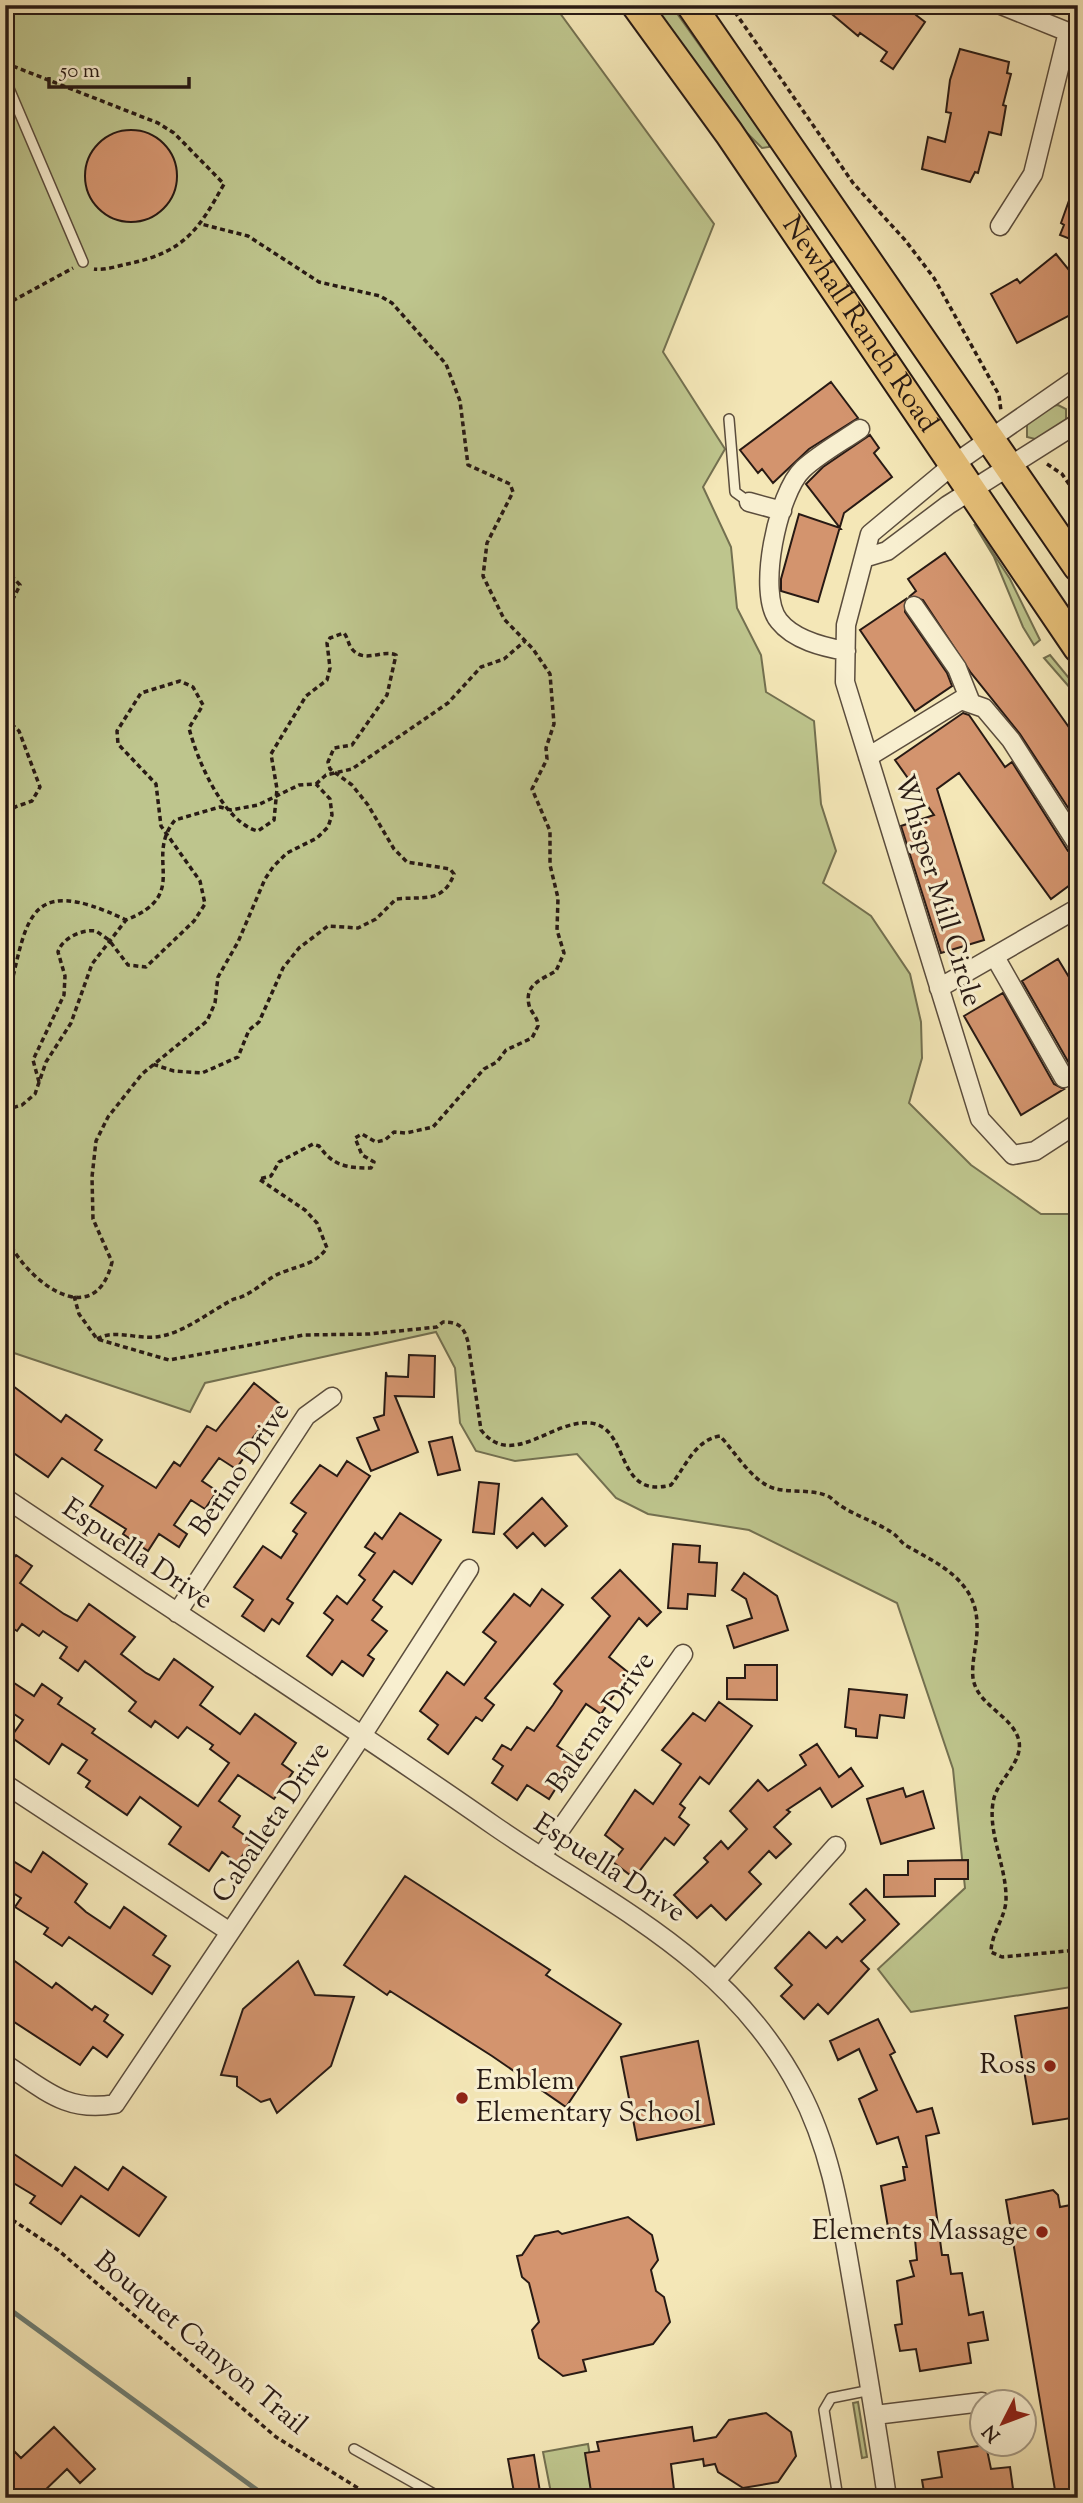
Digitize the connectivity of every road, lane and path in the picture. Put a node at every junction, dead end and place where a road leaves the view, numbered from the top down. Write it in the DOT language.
graph roads {
  1 [pos="636,5"];
  2 [pos="691,5"];
  3 [pos="730,5"];
  4 [pos="1000,5"];
  5 [pos="1073,32"];
  6 [pos="5,63"];
  7 [pos="5,79"];
  8 [pos="201,224"];
  9 [pos="1000,226"];
  10 [pos="83,262"];
  11 [pos="5,305"];
  12 [pos="5,329"];
  13 [pos="5,355"];
  14 [pos="1078,378"];
  15 [pos="1001,413"];
  16 [pos="729,419"];
  17 [pos="1078,423"];
  18 [pos="860,429"];
  19 [pos="990,440"];
  20 [pos="954,464"];
  21 [pos="1047,464"];
  22 [pos="1008,466"];
  23 [pos="971,490"];
  24 [pos="1078,497"];
  25 [pos="749,502"];
  26 [pos="782,511"];
  27 [pos="864,558"];
  28 [pos="1078,568"];
  29 [pos="5,569"];
  30 [pos="914,606"];
  31 [pos="5,637"];
  32 [pos="525,641"];
  33 [pos="1078,649"];
  34 [pos="846,651"];
  35 [pos="971,703"];
  36 [pos="5,718"];
  37 [pos="868,757"];
  38 [pos="336,774"];
  39 [pos="316,784"];
  40 [pos="276,795"];
  41 [pos="227,808"];
  42 [pos="5,816"];
  43 [pos="166,835"];
  44 [pos="1078,845"];
  45 [pos="1078,908"];
  46 [pos="126,920"];
  47 [pos="109,940"];
  48 [pos="995,957"];
  49 [pos="939,988"];
  50 [pos="5,1010"];
  51 [pos="152,1064"];
  52 [pos="1064,1078"];
  53 [pos="39,1082"];
  54 [pos="5,1110"];
  55 [pos="1078,1123"];
  56 [pos="5,1233"];
  57 [pos="74,1296"];
  58 [pos="97,1339"];
  59 [pos="332,1397"];
  60 [pos="5,1497"];
  61 [pos="469,1569"];
  62 [pos="177,1613"];
  63 [pos="682,1654"];
  64 [pos="363,1734"];
  65 [pos="5,1784"];
  66 [pos="836,1846"];
  67 [pos="541,1857"];
  68 [pos="230,1932"];
  69 [pos="1078,1950"];
  70 [pos="717,1979"];
  71 [pos="5,2064"];
  72 [pos="5,2215"];
  73 [pos="871,2390"];
  74 [pos="968,2404"];
  75 [pos="875,2415"];
  76 [pos="354,2449"];
  77 [pos="374,2498"];
  78 [pos="441,2498"];
  79 [pos="838,2498"];
  80 [pos="887,2498"];
  1 -- 20 [label="main road, Newhall Ranch Road"];
  2 -- 19 [label="main road, Newhall Ranch Road"];
  3 -- 15 [label="path"];
  4 -- 5 [label="street"];
  5 -- 9 [label="street"];
  6 -- 8 [label="path"];
  7 -- 10 [label="lane"];
  8 -- 10 [label="path"];
  8 -- 32 [label="path"];
  10 -- 11 [label="path"];
  12 -- 13 [label="path"];
  14 -- 19 [label="street, Whisper Mill Circle"];
  16 -- 25 [label="lane"];
  17 -- 22 [label="street"];
  18 -- 26 [label="street"];
  19 -- 20 [label="street, Whisper Mill Circle"];
  19 -- 22 [label="main road, Newhall Ranch Road"];
  20 -- 23 [label="main road, Newhall Ranch Road"];
  20 -- 27 [label="street, Whisper Mill Circle"];
  21 -- 24 [label="path"];
  22 -- 23 [label="street"];
  22 -- 28 [label="main road, Newhall Ranch Road"];
  23 -- 27 [label="street"];
  23 -- 33 [label="main road, Newhall Ranch Road"];
  25 -- 26 [label="street"];
  26 -- 34 [label="street"];
  27 -- 34 [label="street, Whisper Mill Circle"];
  29 -- 31 [label="path"];
  30 -- 35 [label="street"];
  32 -- 38 [label="path"];
  32 -- 58 [label="path"];
  34 -- 37 [label="street, Whisper Mill Circle"];
  35 -- 37 [label="street"];
  35 -- 44 [label="street"];
  36 -- 42 [label="path"];
  37 -- 49 [label="street, Whisper Mill Circle"];
  38 -- 39 [label="path"];
  38 -- 40 [label="path"];
  38 -- 51 [label="path"];
  39 -- 40 [label="path"];
  39 -- 51 [label="path"];
  40 -- 41 [label="path"];
  40 -- 41 [label="path"];
  41 -- 43 [label="path"];
  41 -- 43 [label="path"];
  43 -- 46 [label="path"];
  43 -- 47 [label="path"];
  45 -- 48 [label="street"];
  46 -- 47 [label="path"];
  46 -- 50 [label="path"];
  47 -- 53 [label="path"];
  47 -- 53 [label="path"];
  48 -- 49 [label="street"];
  48 -- 52 [label="street"];
  49 -- 55 [label="street, Whisper Mill Circle"];
  51 -- 57 [label="path"];
  53 -- 54 [label="path"];
  56 -- 57 [label="path"];
  57 -- 58 [label="path"];
  58 -- 69 [label="path"];
  59 -- 62 [label="street, Berino Drive"];
  60 -- 62 [label="street, Espuella Drive"];
  61 -- 64 [label="street, Caballeta Drive"];
  62 -- 64 [label="street, Espuella Drive"];
  63 -- 67 [label="street, Balerna Drive"];
  64 -- 67 [label="street, Espuella Drive"];
  64 -- 68 [label="street, Caballeta Drive"];
  65 -- 68 [label="street"];
  66 -- 70 [label="street"];
  67 -- 70 [label="street, Espuella Drive"];
  68 -- 71 [label="street, Caballeta Drive"];
  70 -- 73 [label="street, Espuella Drive"];
  72 -- 77 [label="path, Bouquet Canyon Trail"];
  73 -- 75 [label="street, Espuella Drive"];
  73 -- 79 [label="lane"];
  74 -- 75 [label="street"];
  75 -- 80 [label="street, Espuella Drive"];
  76 -- 78 [label="lane"];
}
